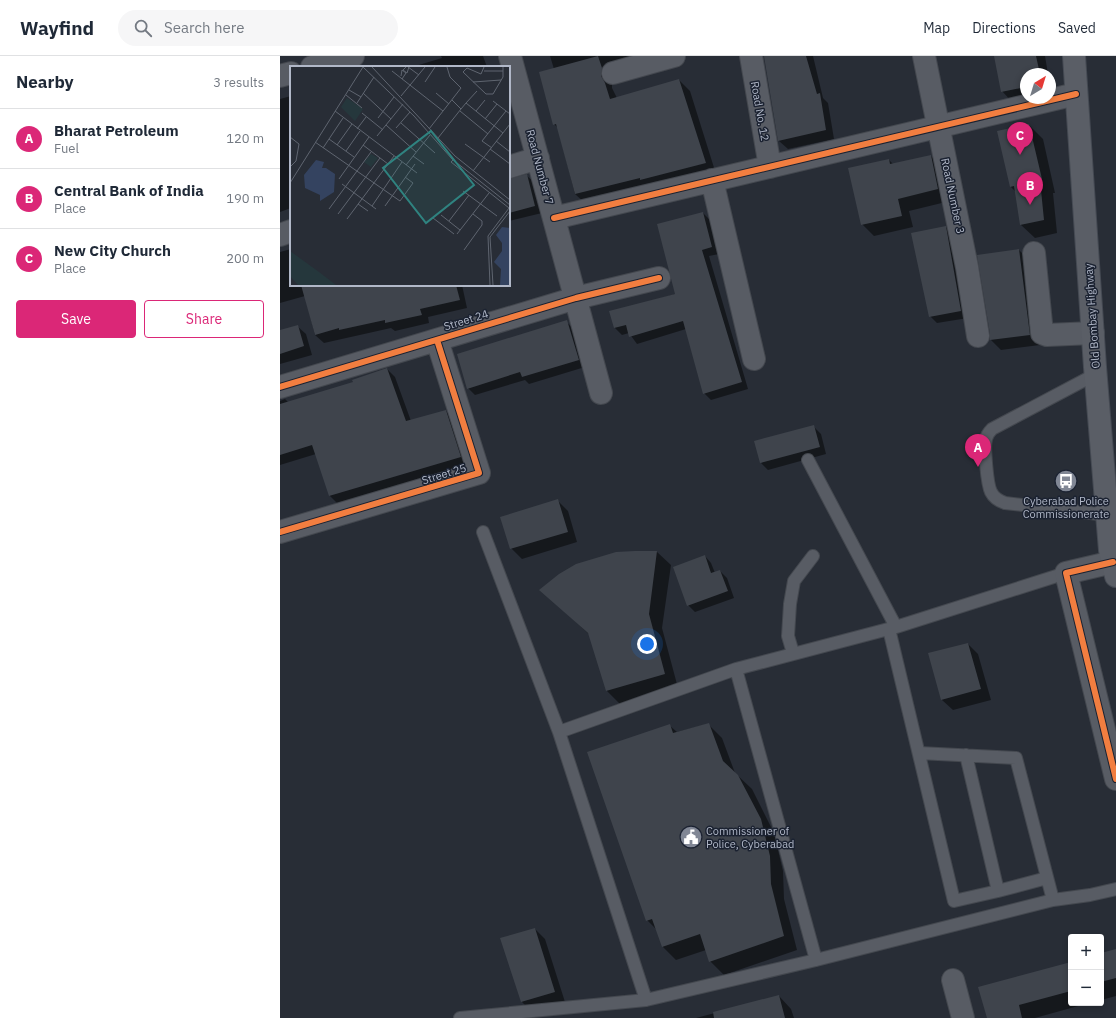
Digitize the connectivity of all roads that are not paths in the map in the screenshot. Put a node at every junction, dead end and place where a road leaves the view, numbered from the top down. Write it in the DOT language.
graph roads {
  1 [pos="353,56"];
  2 [pos="510,56"];
  3 [pos="674,56"];
  4 [pos="751,56"];
  5 [pos="924,56"];
  6 [pos="1074,56"];
  7 [pos="316,66"];
  8 [pos="290,73"];
  9 [pos="613,73"];
  10 [pos="280,76"];
  11 [pos="1076,94"];
  12 [pos="938,126"];
  13 [pos="538,158"];
  14 [pos="510,167"];
  15 [pos="770,167"];
  16 [pos="712,180"];
  17 [pos="554,218"];
  18 [pos="290,232"];
  19 [pos="280,235"];
  20 [pos="1034,253"];
  21 [pos="659,278"];
  22 [pos="576,298"];
  23 [pos="1093,333"];
  24 [pos="978,336"];
  25 [pos="437,340"];
  26 [pos="754,359"];
  27 [pos="1096,374"];
  28 [pos="280,387"];
  29 [pos="601,393"];
  30 [pos="808,460"];
  31 [pos="1107,516"];
  32 [pos="280,532"];
  33 [pos="483,532"];
  34 [pos="813,556"];
  35 [pos="1115,569"];
  36 [pos="1066,573"];
  37 [pos="893,628"];
  38 [pos="793,653"];
  39 [pos="736,669"];
  40 [pos="558,732"];
  41 [pos="918,753"];
  42 [pos="966,755"];
  43 [pos="1116,779"];
  44 [pos="1047,878"];
  45 [pos="998,890"];
  46 [pos="1116,890"];
  47 [pos="1053,900"];
  48 [pos="816,960"];
  49 [pos="953,980"];
  50 [pos="646,1000"];
  51 [pos="460,1018"];
  52 [pos="963,1018"];
  1 -- 7 [label="street"];
  2 -- 13 [label="street, Road Number 7"];
  3 -- 9 [label="street"];
  4 -- 15 [label="street, Road No. 12"];
  5 -- 12 [label="street, Road Number 3"];
  6 -- 11 [label="main road, Old Bombay Highway"];
  8 -- 10 [label="street"];
  11 -- 12 [label="street"];
  11 -- 23 [label="main road, Old Bombay Highway"];
  12 -- 15 [label="street"];
  12 -- 24 [label="street, Road Number 3"];
  13 -- 14 [label="street"];
  13 -- 17 [label="street, Road Number 7"];
  15 -- 16 [label="street"];
  16 -- 17 [label="street"];
  16 -- 26 [label="street"];
  17 -- 22 [label="street, Road Number 7"];
  18 -- 19 [label="street"];
  20 -- 23 [label="street"];
  21 -- 22 [label="street, Street 24"];
  22 -- 25 [label="street, Street 24"];
  22 -- 29 [label="street, Road Number 7"];
  23 -- 27 [label="main road, Old Bombay Highway"];
  25 -- 28 [label="street, Street 24"];
  25 -- 32 [label="street, Street 25"];
  27 -- 31 [label="main road, Old Bombay Highway"];
  27 -- 31 [label="lane"];
  30 -- 37 [label="lane"];
  31 -- 35 [label="main road, Old Bombay Highway"];
  33 -- 40 [label="lane"];
  34 -- 38 [label="lane"];
  35 -- 36 [label="street"];
  36 -- 37 [label="lane"];
  36 -- 43 [label="street"];
  37 -- 38 [label="lane"];
  37 -- 41 [label="lane"];
  38 -- 39 [label="lane"];
  39 -- 40 [label="lane"];
  39 -- 48 [label="lane"];
  40 -- 50 [label="lane"];
  41 -- 42 [label="lane"];
  41 -- 45 [label="lane"];
  42 -- 44 [label="lane"];
  42 -- 45 [label="lane"];
  44 -- 45 [label="lane"];
  44 -- 47 [label="lane"];
  46 -- 47 [label="lane"];
  47 -- 48 [label="lane"];
  48 -- 50 [label="lane"];
  49 -- 52 [label="street"];
  50 -- 51 [label="lane"];
}
